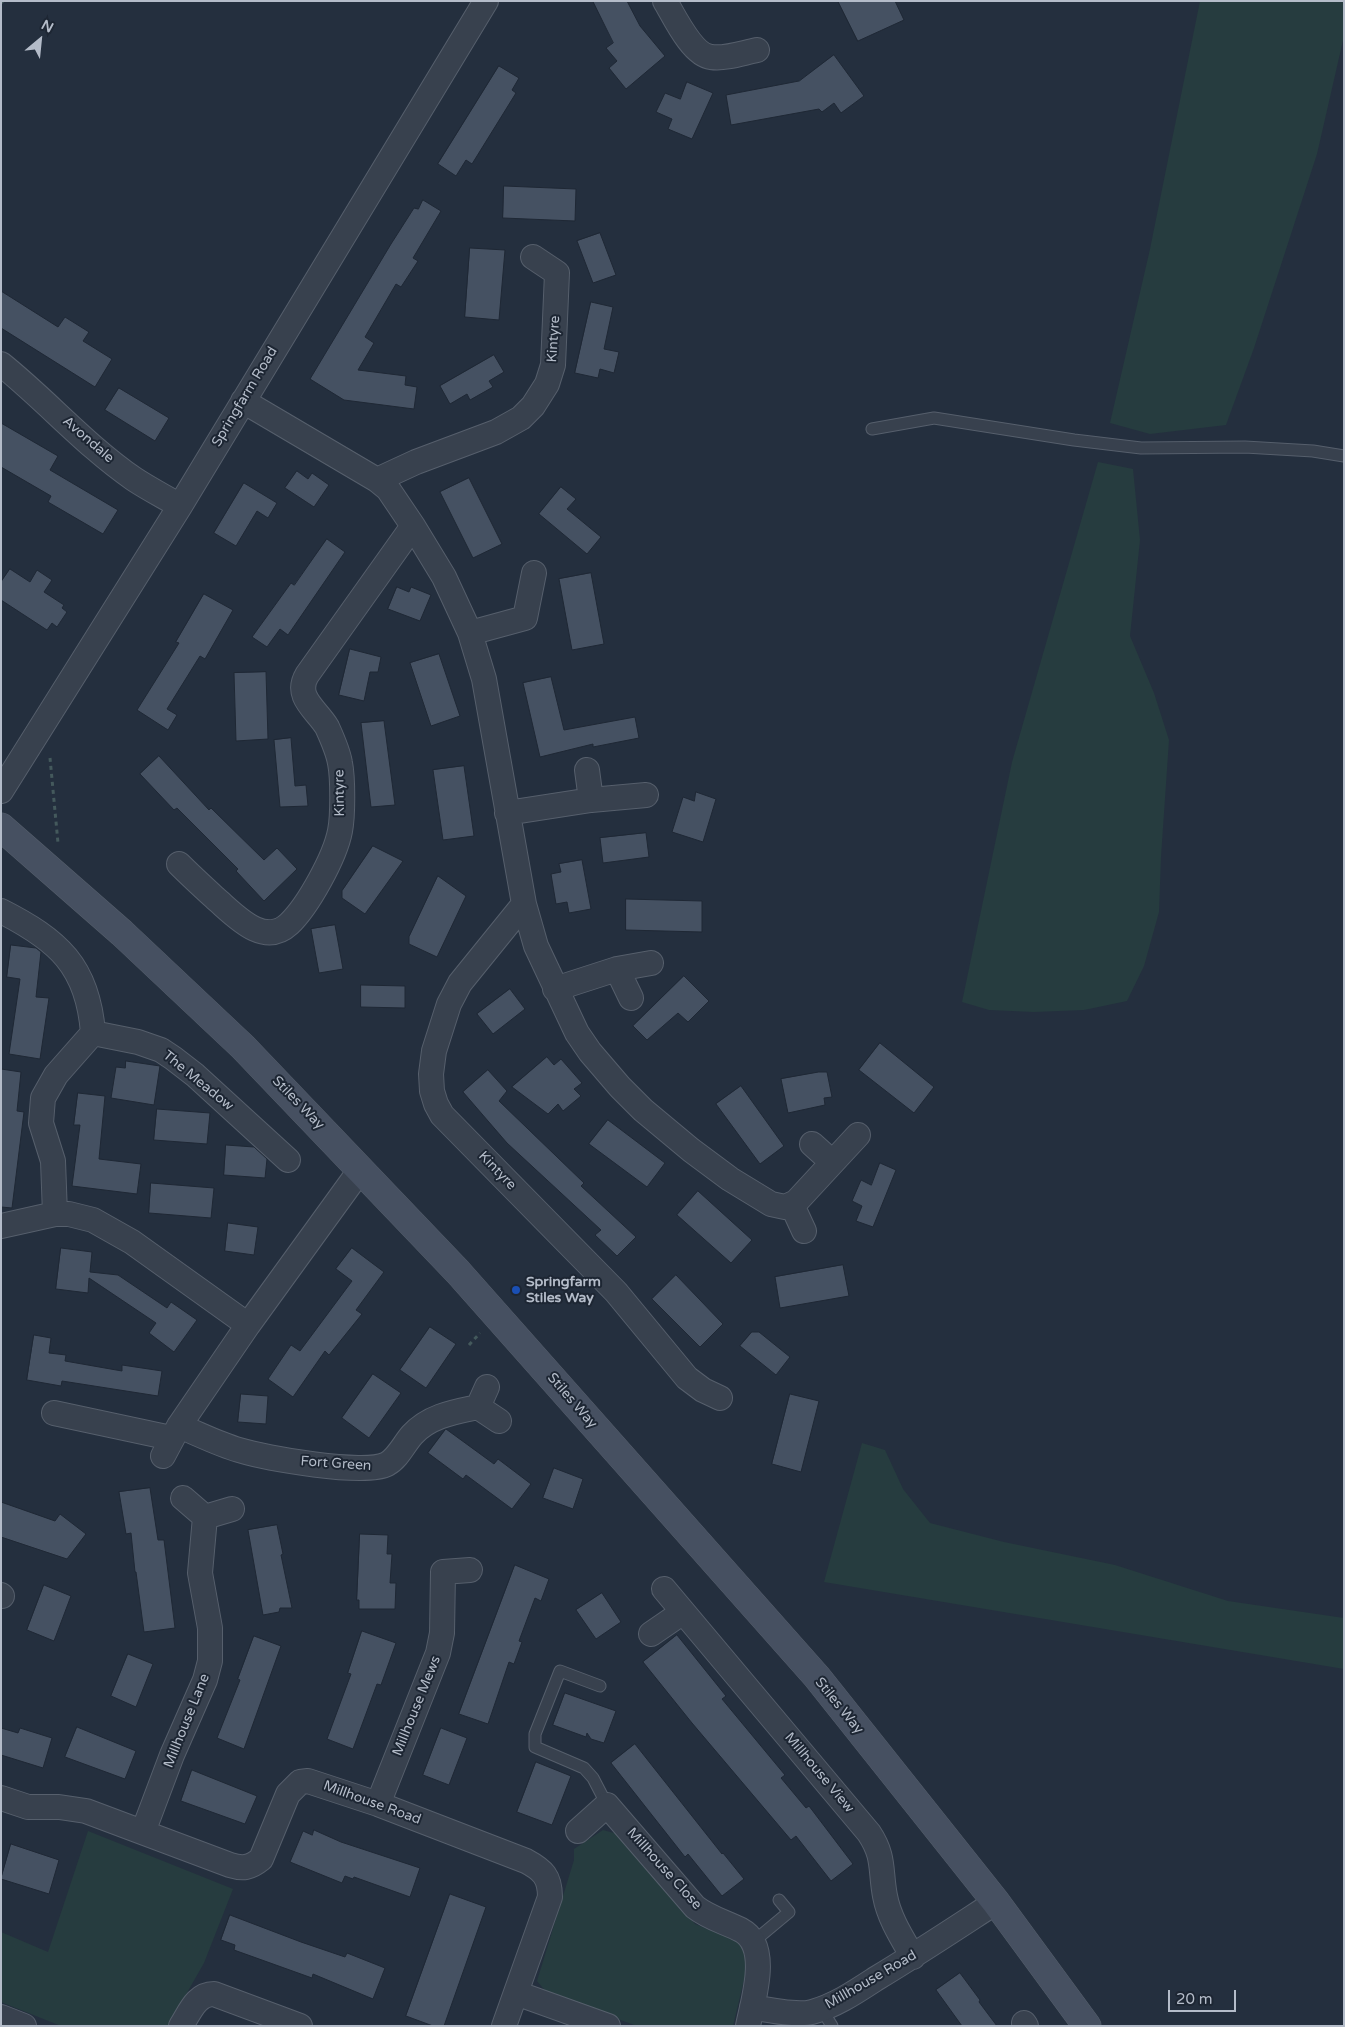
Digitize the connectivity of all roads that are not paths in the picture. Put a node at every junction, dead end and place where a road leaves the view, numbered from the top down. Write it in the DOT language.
graph roads {
  1 [pos="486,1"];
  2 [pos="665,1"];
  3 [pos="757,50"];
  4 [pos="533,257"];
  5 [pos="1,364"];
  6 [pos="243,401"];
  7 [pos="872,428"];
  8 [pos="1344,456"];
  9 [pos="377,480"];
  10 [pos="180,506"];
  11 [pos="414,526"];
  12 [pos="534,573"];
  13 [pos="470,633"];
  14 [pos="587,770"];
  15 [pos="1,791"];
  16 [pos="646,795"];
  17 [pos="591,800"];
  18 [pos="507,813"];
  19 [pos="1,827"];
  20 [pos="179,864"];
  21 [pos="524,904"];
  22 [pos="1,911"];
  23 [pos="651,963"];
  24 [pos="617,969"];
  25 [pos="555,988"];
  26 [pos="631,998"];
  27 [pos="93,1033"];
  28 [pos="858,1134"];
  29 [pos="812,1144"];
  30 [pos="288,1160"];
  31 [pos="832,1162"];
  32 [pos="361,1169"];
  33 [pos="792,1205"];
  34 [pos="55,1214"];
  35 [pos="1,1226"];
  36 [pos="804,1231"];
  37 [pos="248,1325"];
  38 [pos="720,1398"];
  39 [pos="54,1413"];
  40 [pos="499,1422"];
  41 [pos="171,1440"];
  42 [pos="183,1498"];
  43 [pos="232,1509"];
  44 [pos="205,1517"];
  45 [pos="470,1570"];
  46 [pos="664,1589"];
  47 [pos="683,1612"];
  48 [pos="651,1634"];
  49 [pos="600,1686"];
  50 [pos="1,1798"];
  51 [pos="378,1804"];
  52 [pos="607,1805"];
  53 [pos="578,1831"];
  54 [pos="143,1832"];
  55 [pos="779,1900"];
  56 [pos="996,1902"];
  57 [pos="753,1942"];
  58 [pos="913,1957"];
  59 [pos="516,1993"];
  60 [pos="1,2017"];
  61 [pos="750,2017"];
  62 [pos="827,2017"];
  63 [pos="298,2025"];
  64 [pos="24,2026"];
  65 [pos="182,2026"];
  66 [pos="504,2026"];
  67 [pos="608,2026"];
  68 [pos="1087,2026"];
  1 -- 6 [label="street, Springfarm Road"];
  2 -- 3 [label="street"];
  4 -- 9 [label="street, Kintyre"];
  5 -- 10 [label="street, Avondale"];
  6 -- 9 [label="street"];
  6 -- 10 [label="street, Springfarm Road"];
  7 -- 8 [label="lane"];
  9 -- 11 [label="street"];
  10 -- 15 [label="street, Springfarm Road"];
  11 -- 13 [label="street"];
  11 -- 20 [label="street, Kintyre"];
  12 -- 13 [label="street"];
  13 -- 18 [label="street"];
  14 -- 17 [label="street"];
  16 -- 17 [label="street"];
  17 -- 18 [label="street"];
  18 -- 21 [label="street"];
  19 -- 32 [label="main road, Stiles Way"];
  21 -- 25 [label="street"];
  21 -- 38 [label="street, Kintyre"];
  22 -- 27 [label="street"];
  23 -- 24 [label="street"];
  24 -- 25 [label="street"];
  24 -- 26 [label="street"];
  25 -- 33 [label="street"];
  27 -- 30 [label="street, The Meadow"];
  27 -- 34 [label="street"];
  28 -- 31 [label="street"];
  29 -- 31 [label="street"];
  31 -- 33 [label="street"];
  32 -- 37 [label="street"];
  32 -- 56 [label="main road, Stiles Way"];
  33 -- 36 [label="street"];
  34 -- 35 [label="street"];
  34 -- 37 [label="street"];
  37 -- 41 [label="street"];
  39 -- 41 [label="street"];
  40 -- 41 [label="street, Fort Green"];
  42 -- 44 [label="street"];
  43 -- 44 [label="street"];
  44 -- 54 [label="street, Millhouse Lane"];
  45 -- 51 [label="street, Millhouse Mews"];
  46 -- 47 [label="street, Millhouse View"];
  47 -- 48 [label="street"];
  47 -- 58 [label="street, Millhouse View"];
  49 -- 52 [label="lane"];
  50 -- 54 [label="street, Millhouse Road"];
  51 -- 54 [label="street, Millhouse Road"];
  51 -- 59 [label="street, Millhouse Road"];
  52 -- 53 [label="street"];
  52 -- 57 [label="street, Millhouse Close"];
  55 -- 57 [label="lane"];
  56 -- 58 [label="street, Millhouse Road"];
  56 -- 68 [label="main road, Stiles Way"];
  57 -- 61 [label="street"];
  58 -- 62 [label="street, Millhouse Road"];
  59 -- 66 [label="street, Millhouse Road"];
  59 -- 67 [label="street"];
  60 -- 64 [label="street"];
  61 -- 62 [label="street, Millhouse Road"];
  63 -- 65 [label="street"];
}
